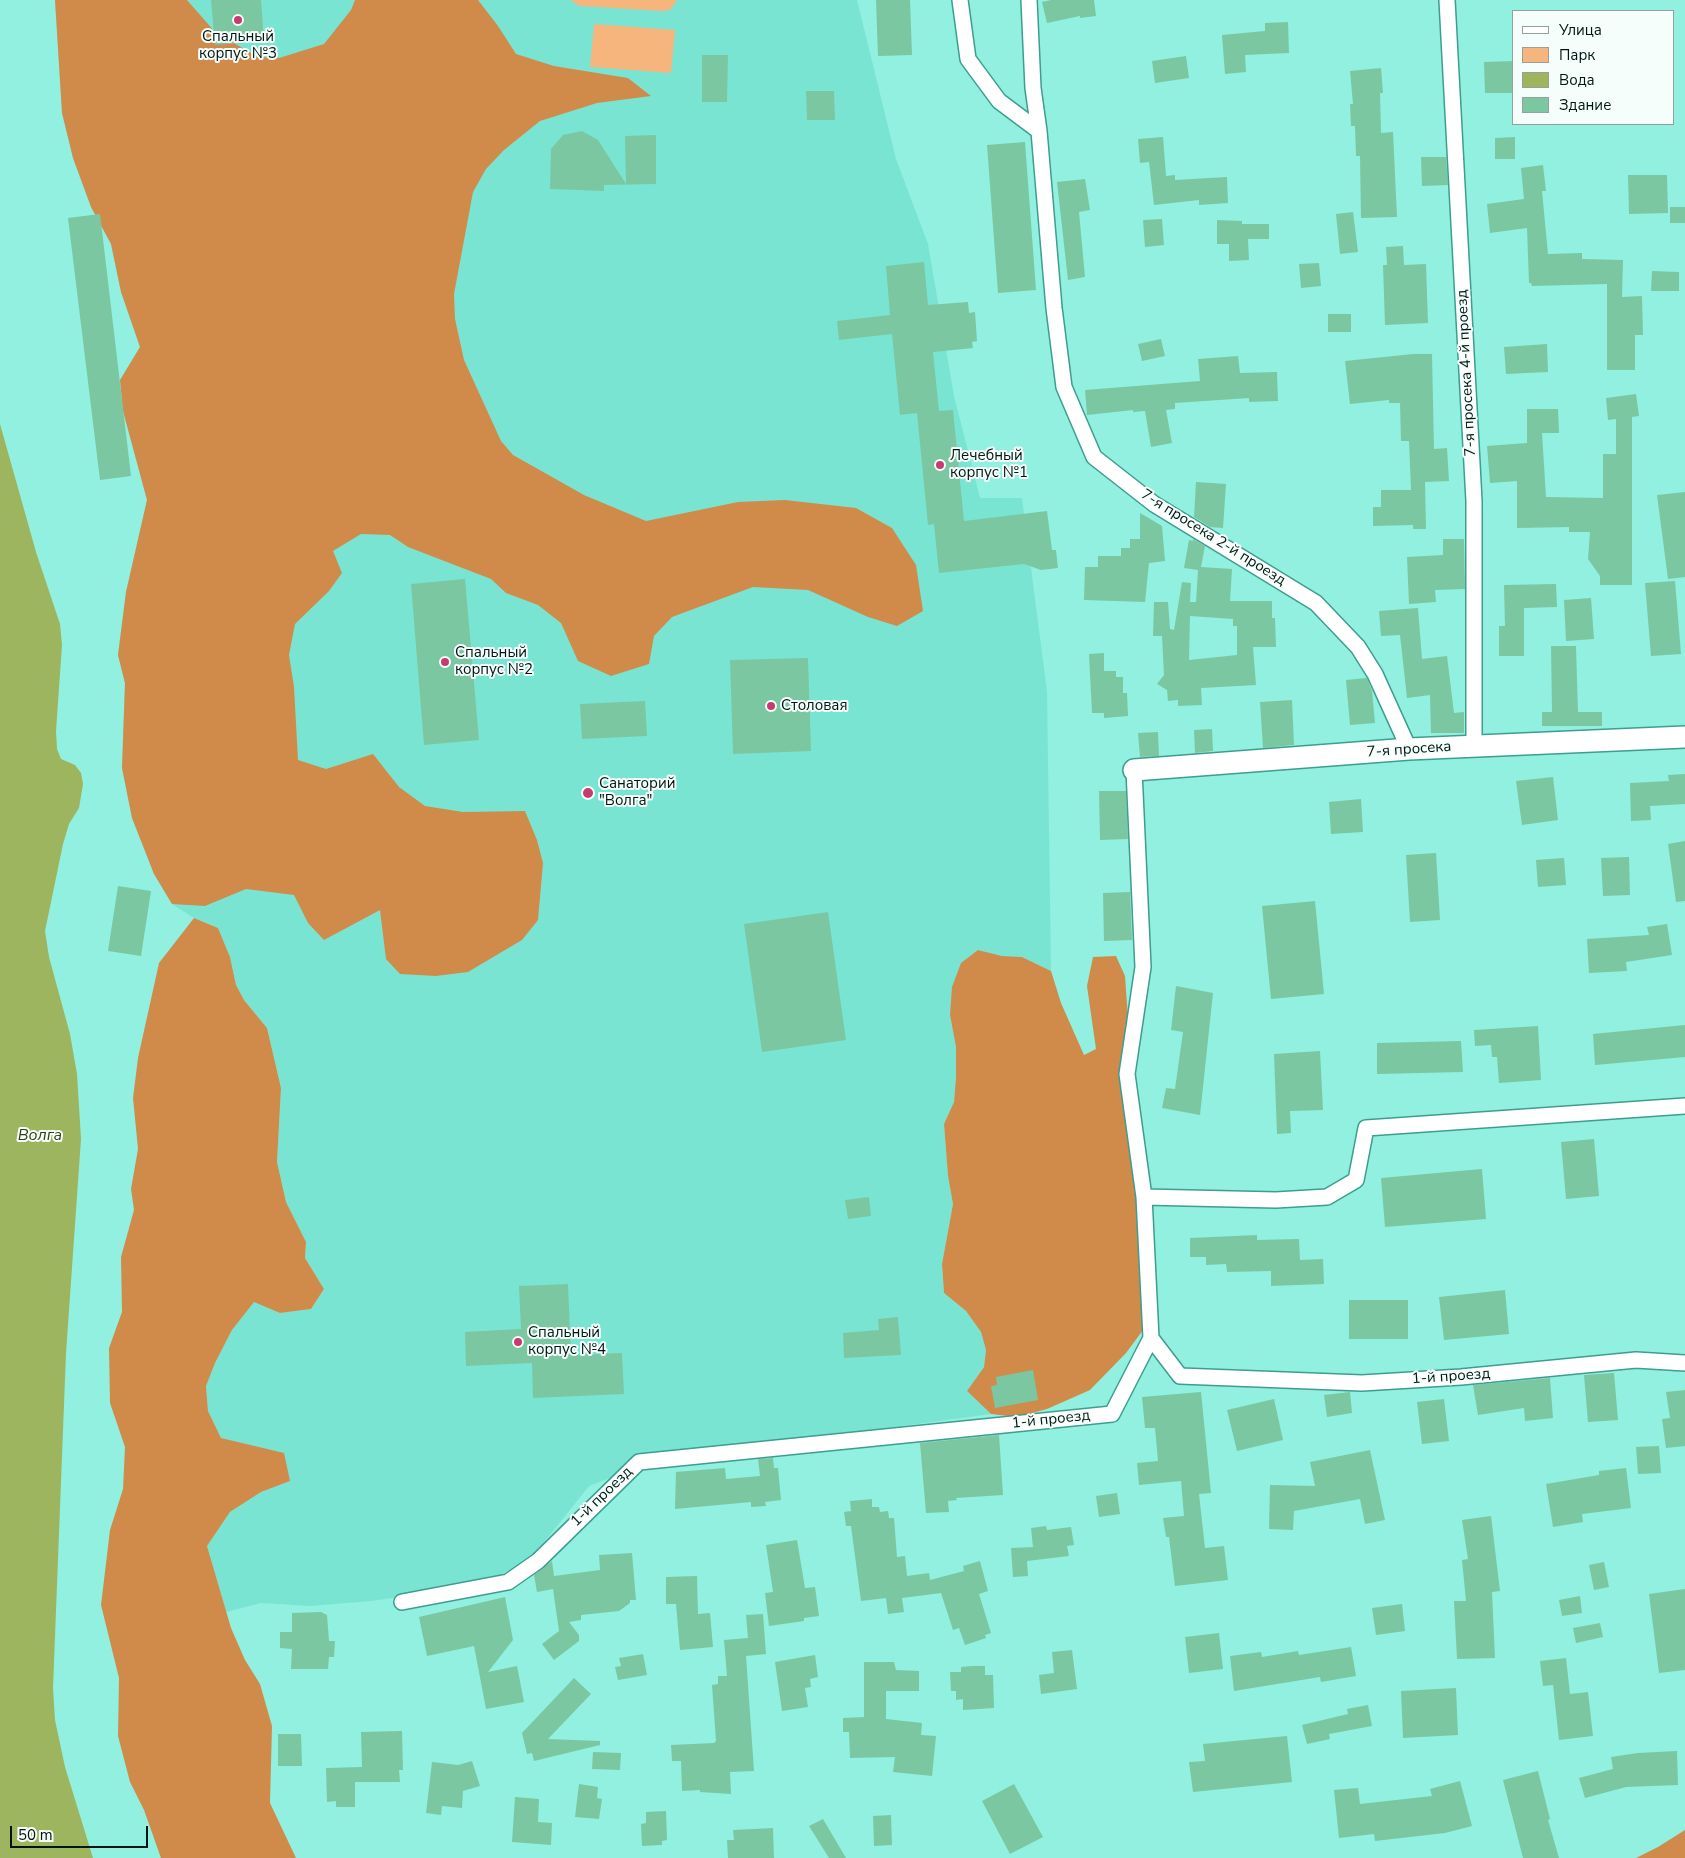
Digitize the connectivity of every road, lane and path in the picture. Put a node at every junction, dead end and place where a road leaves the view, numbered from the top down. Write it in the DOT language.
graph roads {
  1 [pos="960,0"];
  2 [pos="1029,0"];
  3 [pos="1447,0"];
  4 [pos="1039,131"];
  5 [pos="1685,737"];
  6 [pos="1474,746"];
  7 [pos="1409,749"];
  8 [pos="1134,770"];
  9 [pos="1685,1106"];
  10 [pos="1144,1197"];
  11 [pos="1151,1338"];
  12 [pos="1685,1363"];
  13 [pos="402,1602"];
  1 -- 4 [label="street"];
  2 -- 4 [label="street, 7-я просека 2-й проезд"];
  3 -- 6 [label="street, 7-я просека 4-й проезд"];
  4 -- 7 [label="street, 7-я просека 2-й проезд"];
  5 -- 6 [label="street, 7-я просека"];
  6 -- 7 [label="street, 7-я просека"];
  7 -- 8 [label="street, 7-я просека"];
  8 -- 10 [label="street"];
  9 -- 10 [label="street"];
  10 -- 11 [label="street"];
  11 -- 12 [label="street, 1-й проезд"];
  11 -- 13 [label="street, 1-й проезд"];
}
